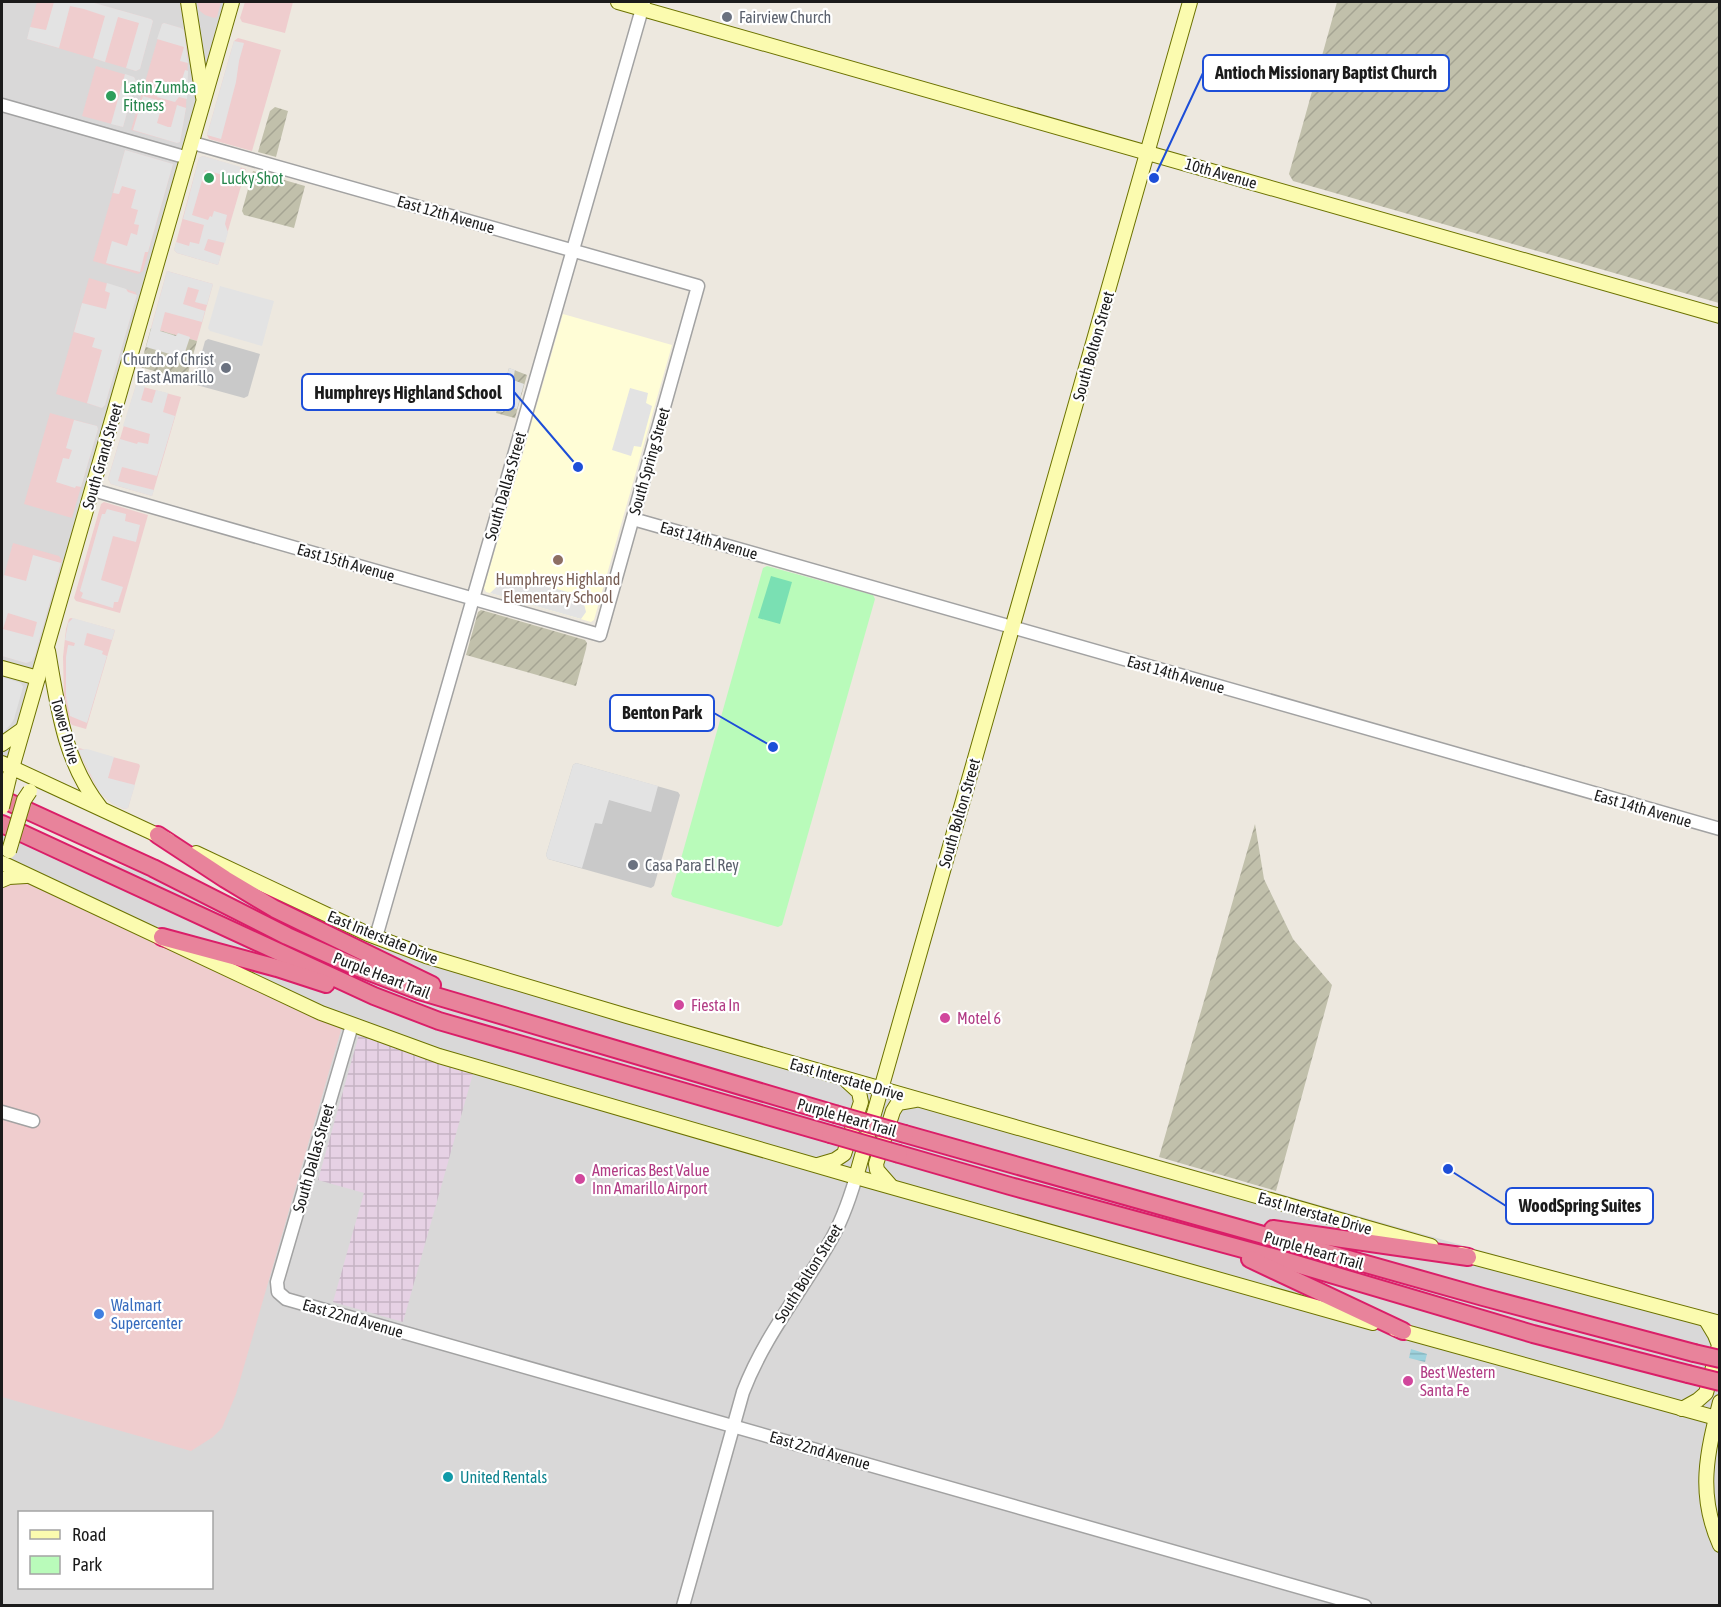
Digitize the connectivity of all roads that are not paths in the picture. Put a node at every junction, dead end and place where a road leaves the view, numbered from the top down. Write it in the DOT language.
graph roads {
  1 [pos="188,2"];
  2 [pos="232,2"];
  3 [pos="618,2"];
  4 [pos="1190,2"];
  5 [pos="643,5"];
  6 [pos="204,102"];
  7 [pos="2,105"];
  8 [pos="193,143"];
  9 [pos="1147,153"];
  10 [pos="188,158"];
  11 [pos="572,251"];
  12 [pos="698,286"];
  13 [pos="1719,316"];
  14 [pos="93,490"];
  15 [pos="633,519"];
  16 [pos="473,598"];
  17 [pos="1012,627"];
  18 [pos="600,635"];
  19 [pos="47,646"];
  20 [pos="2,668"];
  21 [pos="38,678"];
  22 [pos="23,729"];
  23 [pos="2,744"];
  24 [pos="8,769"];
  25 [pos="53,786"];
  26 [pos="2,799"];
  27 [pos="2,807"];
  28 [pos="101,809"];
  29 [pos="2,824"];
  30 [pos="1719,829"];
  31 [pos="158,835"];
  32 [pos="8,861"];
  33 [pos="34,877"];
  34 [pos="2,880"];
  35 [pos="376,937"];
  36 [pos="162,938"];
  37 [pos="398,1005"];
  38 [pos="513,1019"];
  39 [pos="352,1026"];
  40 [pos="843,1078"];
  41 [pos="882,1089"];
  42 [pos="917,1099"];
  43 [pos="2,1112"];
  44 [pos="33,1121"];
  45 [pos="816,1165"];
  46 [pos="856,1177"];
  47 [pos="892,1187"];
  48 [pos="1227,1225"];
  49 [pos="1211,1241"];
  50 [pos="1468,1257"];
  51 [pos="278,1292"];
  52 [pos="1713,1321"];
  53 [pos="1403,1331"];
  54 [pos="1719,1359"];
  55 [pos="1719,1382"];
  56 [pos="1719,1402"];
  57 [pos="1682,1410"];
  58 [pos="1718,1418"];
  59 [pos="735,1426"];
  60 [pos="1719,1545"];
  61 [pos="683,1605"];
  62 [pos="1365,1605"];
  1 -- 6 [label="main road"];
  2 -- 6 [label="main road, South Grand Street"];
  3 -- 5 [label="main road, 10th Avenue"];
  4 -- 9 [label="main road, South Bolton Street"];
  5 -- 9 [label="main road, 10th Avenue"];
  5 -- 11 [label="street, South Dallas Street"];
  6 -- 8 [label="main road, South Grand Street"];
  7 -- 10 [label="street"];
  8 -- 10 [label="main road, South Grand Street"];
  8 -- 11 [label="street, East 12th Avenue"];
  9 -- 13 [label="main road, 10th Avenue"];
  9 -- 17 [label="main road, South Bolton Street"];
  10 -- 14 [label="main road, South Grand Street"];
  11 -- 12 [label="street, East 12th Avenue"];
  11 -- 16 [label="street, South Dallas Street"];
  12 -- 15 [label="street, South Spring Street"];
  14 -- 16 [label="street, East 15th Avenue"];
  14 -- 19 [label="main road, South Grand Street"];
  15 -- 17 [label="street, East 14th Avenue"];
  15 -- 18 [label="street, South Spring Street"];
  16 -- 18 [label="street, East 15th Avenue"];
  16 -- 35 [label="street, South Dallas Street"];
  17 -- 30 [label="street, East 14th Avenue"];
  17 -- 41 [label="main road, South Bolton Street"];
  19 -- 21 [label="main road, South Grand Street"];
  19 -- 28 [label="main road, Tower Drive"];
  20 -- 21 [label="main road"];
  21 -- 22 [label="main road, South Grand Street"];
  22 -- 23 [label="main road"];
  22 -- 24 [label="main road, South Grand Street"];
  24 -- 25 [label="main road, East Interstate Drive"];
  24 -- 27 [label="main road, South Grand Street, bridge"];
  25 -- 28 [label="main road, East Interstate Drive"];
  25 -- 32 [label="main road, bridge"];
  26 -- 38 [label="highway, Purple Heart Trail"];
  28 -- 31 [label="main road, East Interstate Drive"];
  29 -- 37 [label="highway, Purple Heart Trail"];
  31 -- 35 [label="main road, East Interstate Drive"];
  31 -- 38 [label="highway"];
  32 -- 33 [label="main road"];
  33 -- 34 [label="main road"];
  33 -- 36 [label="main road"];
  35 -- 40 [label="main road, East Interstate Drive"];
  36 -- 37 [label="highway"];
  36 -- 39 [label="main road"];
  37 -- 49 [label="highway, Purple Heart Trail, bridge"];
  38 -- 48 [label="highway, Purple Heart Trail, bridge"];
  39 -- 45 [label="main road"];
  39 -- 51 [label="street, South Dallas Street"];
  40 -- 41 [label="main road, East Interstate Drive"];
  40 -- 45 [label="main road"];
  41 -- 42 [label="main road, East Interstate Drive"];
  41 -- 46 [label="main road, South Bolton Street"];
  42 -- 47 [label="main road"];
  42 -- 50 [label="main road, East Interstate Drive"];
  43 -- 44 [label="street"];
  45 -- 46 [label="main road"];
  46 -- 47 [label="main road"];
  46 -- 59 [label="street, South Bolton Street"];
  47 -- 53 [label="main road"];
  48 -- 50 [label="highway"];
  48 -- 54 [label="highway, Purple Heart Trail, bridge"];
  49 -- 53 [label="highway"];
  49 -- 55 [label="highway, Purple Heart Trail, bridge"];
  50 -- 52 [label="main road, East Interstate Drive"];
  51 -- 59 [label="street, East 22nd Avenue"];
  52 -- 57 [label="main road"];
  53 -- 57 [label="main road"];
  56 -- 58 [label="main road"];
  57 -- 58 [label="main road"];
  58 -- 60 [label="main road"];
  59 -- 61 [label="street, South Bolton Street"];
  59 -- 62 [label="street, East 22nd Avenue"];
}
